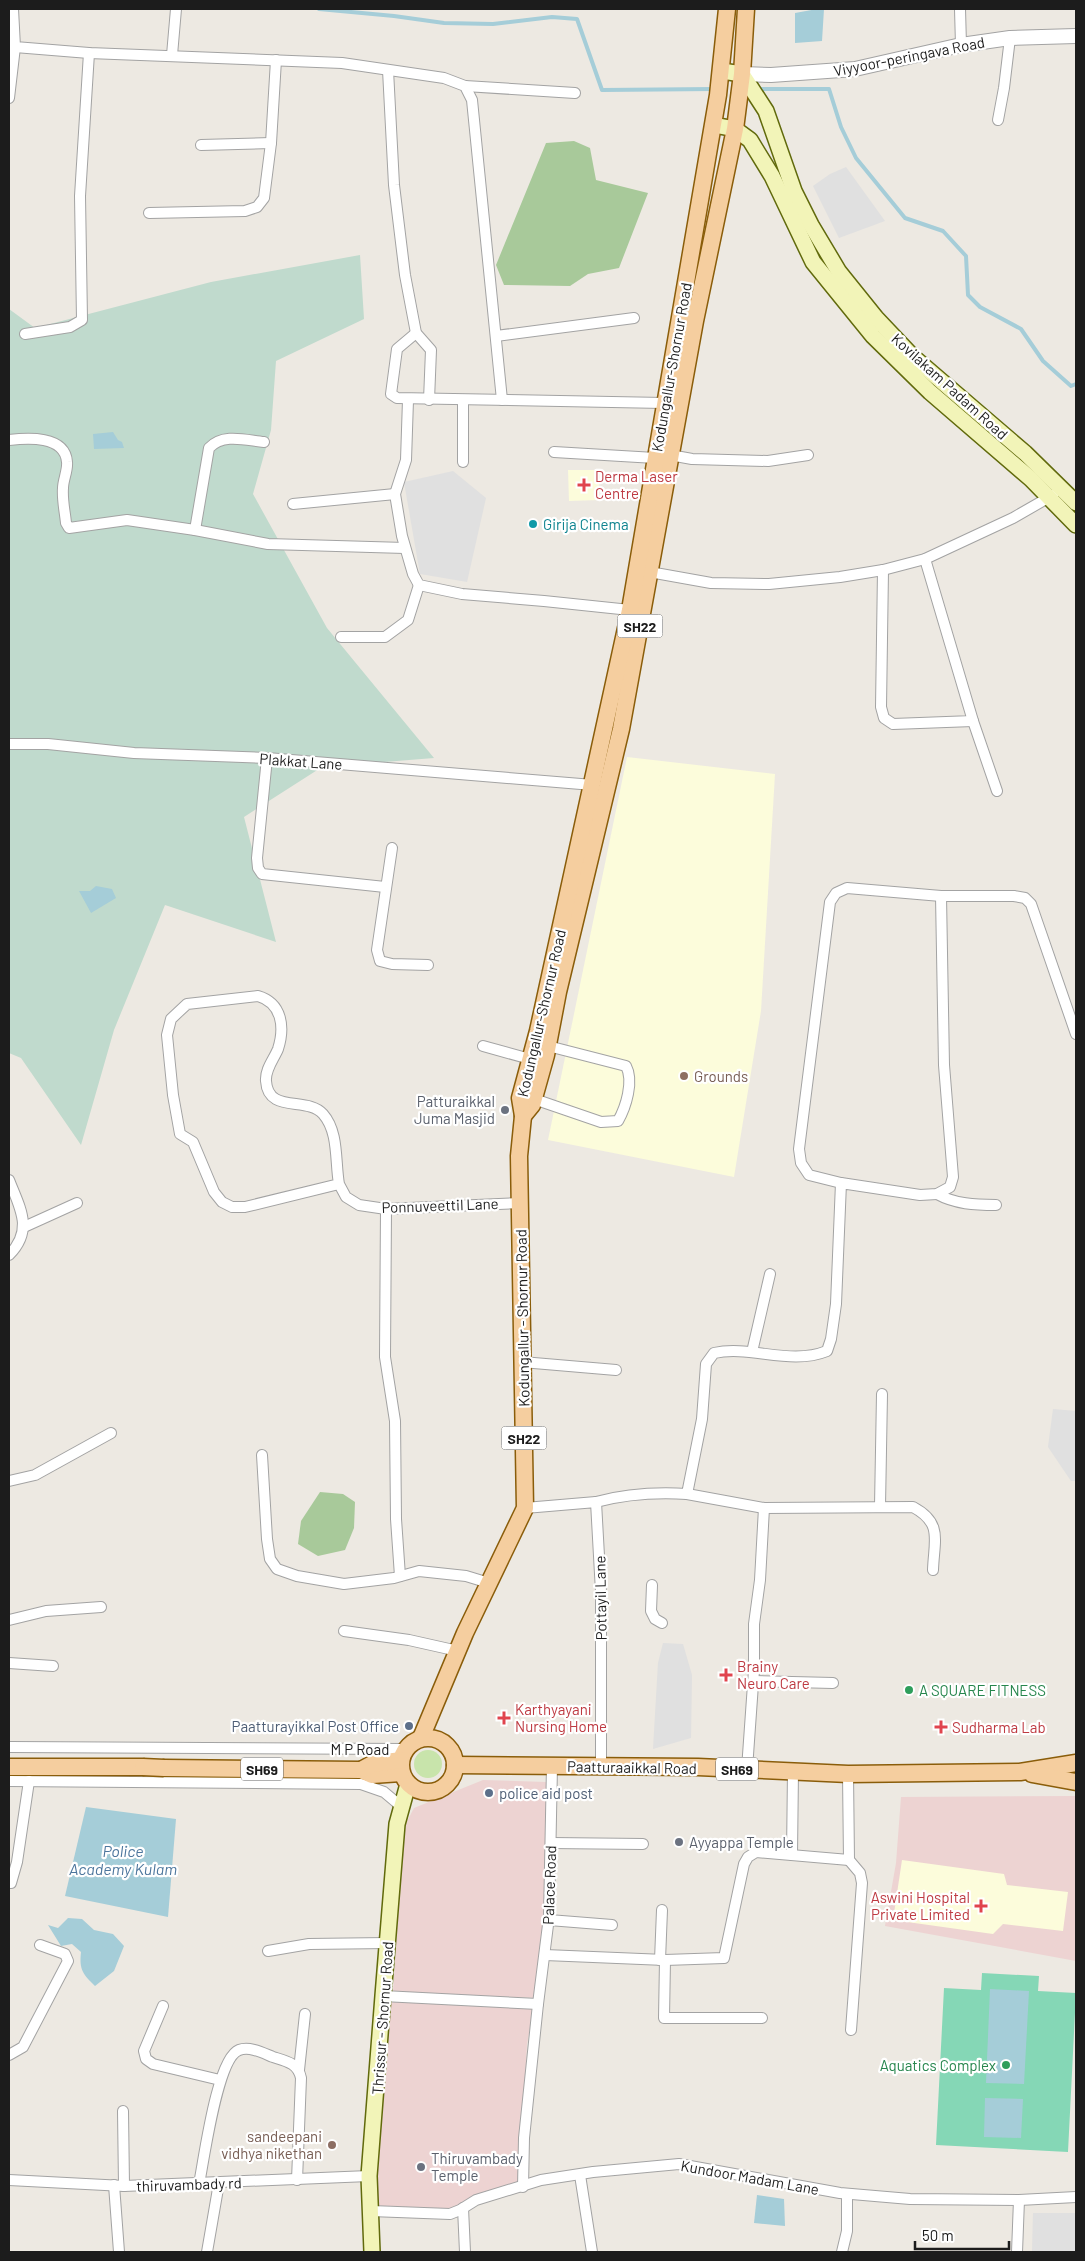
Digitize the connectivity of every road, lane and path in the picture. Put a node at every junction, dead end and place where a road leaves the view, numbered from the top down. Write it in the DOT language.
graph roads {
  1 [pos="13,9"];
  2 [pos="176,9"];
  3 [pos="727,9"];
  4 [pos="746,9"];
  5 [pos="960,9"];
  6 [pos="1076,36"];
  7 [pos="1010,38"];
  8 [pos="961,45"];
  9 [pos="15,47"];
  10 [pos="90,52"];
  11 [pos="172,55"];
  12 [pos="276,60"];
  13 [pos="388,70"];
  14 [pos="722,73"];
  15 [pos="743,77"];
  16 [pos="465,86"];
  17 [pos="575,93"];
  18 [pos="9,98"];
  19 [pos="998,120"];
  20 [pos="714,125"];
  21 [pos="735,129"];
  22 [pos="271,143"];
  23 [pos="201,145"];
  24 [pos="148,214"];
  25 [pos="634,318"];
  26 [pos="416,333"];
  27 [pos="25,334"];
  28 [pos="496,336"];
  29 [pos="408,400"];
  30 [pos="430,400"];
  31 [pos="463,400"];
  32 [pos="502,400"];
  33 [pos="664,403"];
  34 [pos="9,440"];
  35 [pos="264,442"];
  36 [pos="554,452"];
  37 [pos="808,455"];
  38 [pos="663,456"];
  39 [pos="463,462"];
  40 [pos="1055,493"];
  41 [pos="395,494"];
  42 [pos="1076,503"];
  43 [pos="293,504"];
  44 [pos="1076,525"];
  45 [pos="195,530"];
  46 [pos="405,548"];
  47 [pos="925,559"];
  48 [pos="883,570"];
  49 [pos="643,571"];
  50 [pos="419,585"];
  51 [pos="630,610"];
  52 [pos="342,637"];
  53 [pos="973,721"];
  54 [pos="9,744"];
  55 [pos="267,758"];
  56 [pos="593,785"];
  57 [pos="996,791"];
  58 [pos="392,848"];
  59 [pos="385,886"];
  60 [pos="941,896"];
  61 [pos="428,965"];
  62 [pos="1076,1034"];
  63 [pos="483,1046"];
  64 [pos="548,1046"];
  65 [pos="530,1058"];
  66 [pos="534,1099"];
  67 [pos="523,1116"];
  68 [pos="9,1180"];
  69 [pos="841,1183"];
  70 [pos="339,1184"];
  71 [pos="937,1194"];
  72 [pos="78,1203"];
  73 [pos="521,1203"];
  74 [pos="996,1205"];
  75 [pos="386,1209"];
  76 [pos="24,1227"];
  77 [pos="9,1254"];
  78 [pos="770,1274"];
  79 [pos="752,1352"];
  80 [pos="522,1362"];
  81 [pos="616,1370"];
  82 [pos="882,1394"];
  83 [pos="111,1433"];
  84 [pos="262,1455"];
  85 [pos="9,1481"];
  86 [pos="687,1494"];
  87 [pos="596,1502"];
  88 [pos="880,1506"];
  89 [pos="525,1508"];
  90 [pos="764,1508"];
  91 [pos="933,1570"];
  92 [pos="400,1576"];
  93 [pos="488,1583"];
  94 [pos="652,1585"];
  95 [pos="101,1607"];
  96 [pos="9,1620"];
  97 [pos="662,1623"];
  98 [pos="344,1631"];
  99 [pos="458,1651"];
  100 [pos="9,1663"];
  101 [pos="53,1666"];
  102 [pos="753,1681"];
  103 [pos="833,1683"];
  104 [pos="421,1738"];
  105 [pos="9,1747"];
  106 [pos="154,1748"];
  107 [pos="1076,1763"];
  108 [pos="455,1765"];
  109 [pos="404,1766"];
  110 [pos="552,1766"];
  111 [pos="601,1766"];
  112 [pos="9,1767"];
  113 [pos="747,1769"];
  114 [pos="793,1771"];
  115 [pos="1020,1772"];
  116 [pos="848,1774"];
  117 [pos="9,1781"];
  118 [pos="29,1781"];
  119 [pos="1076,1782"];
  120 [pos="154,1783"];
  121 [pos="403,1808"];
  122 [pos="550,1843"];
  123 [pos="643,1844"];
  124 [pos="792,1855"];
  125 [pos="849,1860"];
  126 [pos="9,1883"];
  127 [pos="662,1910"];
  128 [pos="549,1920"];
  129 [pos="612,1925"];
  130 [pos="387,1943"];
  131 [pos="40,1945"];
  132 [pos="268,1951"];
  133 [pos="545,1954"];
  134 [pos="662,1960"];
  135 [pos="383,1996"];
  136 [pos="538,2004"];
  137 [pos="163,2006"];
  138 [pos="305,2014"];
  139 [pos="762,2018"];
  140 [pos="851,2030"];
  141 [pos="9,2055"];
  142 [pos="299,2070"];
  143 [pos="220,2080"];
  144 [pos="123,2110"];
  145 [pos="580,2175"];
  146 [pos="369,2176"];
  147 [pos="9,2180"];
  148 [pos="297,2180"];
  149 [pos="219,2183"];
  150 [pos="199,2184"];
  151 [pos="119,2186"];
  152 [pos="523,2187"];
  153 [pos="847,2194"];
  154 [pos="1076,2197"];
  155 [pos="1019,2200"];
  156 [pos="463,2208"];
  157 [pos="371,2211"];
  158 [pos="119,2252"];
  159 [pos="207,2252"];
  160 [pos="372,2252"];
  161 [pos="464,2252"];
  162 [pos="592,2252"];
  163 [pos="842,2252"];
  164 [pos="1017,2252"];
  1 -- 9 [label="street"];
  2 -- 11 [label="street"];
  3 -- 14 [label="main road, Kodungallur-Shornur Road / SH22"];
  4 -- 15 [label="main road, SH22"];
  5 -- 8 [label="street"];
  6 -- 7 [label="street, Viyyoor-peringava Road"];
  7 -- 8 [label="street, Viyyoor-peringava Road"];
  7 -- 19 [label="street"];
  8 -- 15 [label="street, Viyyoor-peringava Road"];
  9 -- 10 [label="street"];
  9 -- 18 [label="street"];
  10 -- 11 [label="street"];
  10 -- 27 [label="street"];
  11 -- 12 [label="street"];
  12 -- 13 [label="street"];
  12 -- 22 [label="street"];
  13 -- 16 [label="street"];
  13 -- 26 [label="street"];
  14 -- 15 [label="main road"];
  14 -- 20 [label="main road, Kodungallur-Shornur Road / SH22"];
  15 -- 21 [label="main road, Kodungallur-Shornur Road / SH22"];
  15 -- 40 [label="main road, Kovilakam Padam Road"];
  16 -- 17 [label="street"];
  16 -- 28 [label="street"];
  20 -- 21 [label="main road"];
  20 -- 33 [label="main road, Kodungallur-Shornur Road / SH22"];
  21 -- 38 [label="main road, Kodungallur-Shornur Road / SH22"];
  21 -- 40 [label="main road, Kovilakam Padam Road"];
  22 -- 23 [label="street"];
  22 -- 24 [label="street"];
  25 -- 28 [label="street"];
  26 -- 29 [label="street"];
  26 -- 30 [label="street"];
  28 -- 32 [label="street"];
  29 -- 30 [label="street"];
  29 -- 41 [label="street"];
  30 -- 31 [label="street"];
  31 -- 32 [label="street"];
  31 -- 39 [label="street"];
  32 -- 33 [label="street"];
  33 -- 38 [label="main road, Kodungallur-Shornur Road / SH22"];
  34 -- 45 [label="street"];
  35 -- 45 [label="street"];
  36 -- 38 [label="street"];
  37 -- 38 [label="street"];
  38 -- 49 [label="main road, Kodungallur-Shornur Road / SH22"];
  40 -- 42 [label="main road, Kovilakam Padam Road"];
  40 -- 44 [label="main road, Kovilakam Padam Road"];
  40 -- 47 [label="street"];
  41 -- 43 [label="street"];
  41 -- 46 [label="street"];
  45 -- 46 [label="street"];
  46 -- 50 [label="street"];
  47 -- 48 [label="street"];
  47 -- 53 [label="street"];
  48 -- 49 [label="street"];
  48 -- 53 [label="street"];
  49 -- 51 [label="main road, Kodungallur-Shornur Road / SH22"];
  49 -- 64 [label="main road, Kodungallur-Shornur Road / SH22"];
  50 -- 51 [label="street"];
  50 -- 52 [label="street"];
  51 -- 56 [label="main road, Kodungallur-Shornur Road / SH22"];
  53 -- 57 [label="street"];
  54 -- 55 [label="street, Plakkat Lane"];
  55 -- 56 [label="street, Plakkat Lane"];
  55 -- 59 [label="street"];
  56 -- 65 [label="main road, Kodungallur-Shornur Road / SH22"];
  58 -- 59 [label="street"];
  59 -- 61 [label="street"];
  60 -- 62 [label="street"];
  60 -- 69 [label="street"];
  60 -- 71 [label="street"];
  63 -- 65 [label="street"];
  64 -- 66 [label="main road, Kodungallur-Shornur Road / SH22"];
  64 -- 66 [label="street"];
  65 -- 67 [label="main road, Kodungallur-Shornur Road / SH22"];
  66 -- 67 [label="main road, Kodungallur-Shornur Road / SH22"];
  67 -- 73 [label="main road, Kodungallur - Shornur Road / SH22"];
  68 -- 76 [label="street"];
  69 -- 71 [label="street"];
  69 -- 79 [label="street"];
  70 -- 70 [label="street"];
  70 -- 75 [label="street, Ponnuveettil Lane"];
  71 -- 74 [label="street"];
  72 -- 76 [label="street"];
  73 -- 75 [label="street, Ponnuveettil Lane"];
  73 -- 80 [label="main road, Kodungallur - Shornur Road / SH22"];
  75 -- 92 [label="street"];
  76 -- 77 [label="street"];
  78 -- 79 [label="street"];
  79 -- 86 [label="street"];
  80 -- 81 [label="street"];
  80 -- 89 [label="main road, Kodungallur - Shornur Road / SH22"];
  82 -- 88 [label="street"];
  83 -- 85 [label="street"];
  84 -- 92 [label="street"];
  86 -- 87 [label="street"];
  86 -- 90 [label="street"];
  87 -- 89 [label="street"];
  87 -- 111 [label="street, Pottayil Lane"];
  88 -- 90 [label="street"];
  88 -- 91 [label="street"];
  89 -- 93 [label="main road, Kodungallur - Shornur Road / SH22"];
  90 -- 102 [label="street"];
  92 -- 93 [label="street"];
  93 -- 99 [label="main road, Kodungallur - Shornur Road / SH22"];
  94 -- 97 [label="street"];
  95 -- 96 [label="street"];
  98 -- 99 [label="street"];
  99 -- 104 [label="main road, Kodungallur - Shornur Road / SH22"];
  100 -- 101 [label="street"];
  102 -- 103 [label="street"];
  102 -- 113 [label="street"];
  104 -- 108 [label="main road"];
  104 -- 109 [label="main road"];
  105 -- 106 [label="street, M P Road"];
  106 -- 109 [label="street, M P Road"];
  106 -- 120 [label="street"];
  107 -- 115 [label="main road, SH69"];
  108 -- 109 [label="main road, SH69"];
  108 -- 110 [label="main road, Paatturaaikkal Road / SH69"];
  109 -- 112 [label="main road, SH69, bridge"];
  109 -- 121 [label="main road, Thrissur - Shornur Road"];
  110 -- 111 [label="main road, Paatturaaikkal Road / SH69"];
  110 -- 122 [label="street, Palace Road"];
  111 -- 113 [label="main road, Paatturaaikkal Road / SH69"];
  113 -- 114 [label="main road, Paatturaaikkal Road / SH69"];
  114 -- 116 [label="main road, Paatturaaikkal Road / SH69"];
  114 -- 124 [label="street"];
  115 -- 116 [label="main road, Paatturaaikkal Road / SH69"];
  115 -- 119 [label="main road, SH69"];
  116 -- 125 [label="street"];
  117 -- 118 [label="street"];
  118 -- 120 [label="street"];
  118 -- 126 [label="street"];
  120 -- 121 [label="street"];
  121 -- 130 [label="main road, Thrissur - Shornur Road"];
  122 -- 123 [label="street"];
  122 -- 128 [label="street, Palace Road"];
  124 -- 125 [label="street"];
  124 -- 134 [label="street"];
  125 -- 140 [label="street"];
  127 -- 134 [label="street"];
  128 -- 129 [label="street"];
  128 -- 133 [label="street, Palace Road"];
  130 -- 132 [label="street"];
  130 -- 135 [label="main road, Thrissur - Shornur Road"];
  131 -- 141 [label="street"];
  133 -- 134 [label="street"];
  133 -- 136 [label="street, Palace Road"];
  134 -- 139 [label="street"];
  135 -- 136 [label="street"];
  135 -- 146 [label="main road, Thrissur - Shornur Road"];
  136 -- 152 [label="street, Palace Road"];
  137 -- 143 [label="street"];
  138 -- 142 [label="street"];
  142 -- 143 [label="street"];
  142 -- 148 [label="street"];
  143 -- 150 [label="street"];
  144 -- 151 [label="street"];
  145 -- 152 [label="street, Kundoor Madam Lane"];
  145 -- 153 [label="street, Kundoor Madam Lane"];
  145 -- 162 [label="street"];
  146 -- 148 [label="street, thiruvambady rd"];
  146 -- 157 [label="main road, Thrissur - Shornur Road"];
  147 -- 151 [label="street, thiruvambady rd"];
  148 -- 149 [label="street, thiruvambady rd"];
  149 -- 150 [label="street, thiruvambady rd"];
  149 -- 159 [label="street"];
  150 -- 151 [label="street, thiruvambady rd"];
  151 -- 158 [label="street"];
  152 -- 156 [label="street, Kundoor Madam Lane"];
  153 -- 155 [label="street, Kundoor Madam Lane"];
  153 -- 163 [label="street"];
  154 -- 155 [label="street, Kundoor Madam Lane"];
  155 -- 164 [label="street"];
  156 -- 157 [label="street, Kundoor Madam Lane"];
  156 -- 161 [label="street"];
  157 -- 160 [label="main road, Thrissur - Shornur Road"];
}
